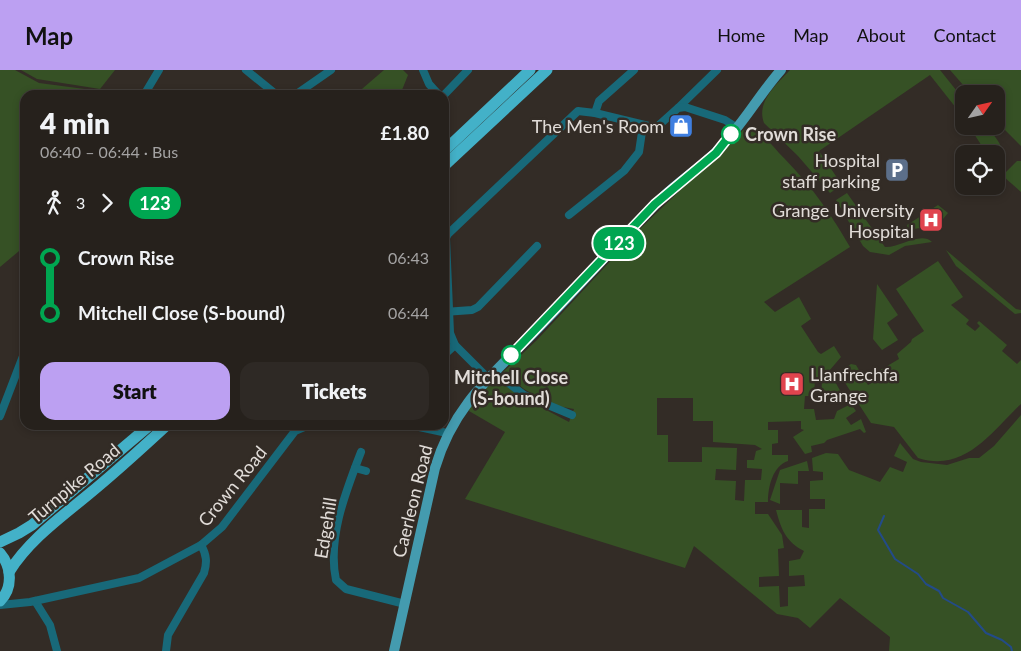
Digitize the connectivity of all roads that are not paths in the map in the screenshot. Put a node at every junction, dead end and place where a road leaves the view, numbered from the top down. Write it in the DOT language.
graph roads {
  1 [pos="159,70"];
  2 [pos="331,70"];
  3 [pos="423,70"];
  4 [pos="468,70"];
  5 [pos="530,70"];
  6 [pos="547,70"];
  7 [pos="634,70"];
  8 [pos="717,70"];
  9 [pos="781,70"];
  10 [pos="248,71"];
  11 [pos="147,90"];
  12 [pos="271,90"];
  13 [pos="302,90"];
  14 [pos="434,90"];
  15 [pos="449,90"];
  16 [pos="678,108"];
  17 [pos="595,113"];
  18 [pos="643,125"];
  19 [pos="736,127"];
  20 [pos="449,146"];
  21 [pos="449,161"];
  22 [pos="569,215"];
  23 [pos="449,233"];
  24 [pos="537,246"];
  25 [pos="449,312"];
  26 [pos="449,328"];
  27 [pos="455,345"];
  28 [pos="449,350"];
  29 [pos="20,364"];
  30 [pos="491,375"];
  31 [pos="572,415"];
  32 [pos="0,416"];
  33 [pos="144,430"];
  34 [pos="162,430"];
  35 [pos="298,430"];
  36 [pos="433,430"];
  37 [pos="449,430"];
  38 [pos="449,430"];
  39 [pos="447,433"];
  40 [pos="361,452"];
  41 [pos="355,468"];
  42 [pos="366,471"];
  43 [pos="0,542"];
  44 [pos="201,546"];
  45 [pos="0,554"];
  46 [pos="9,572"];
  47 [pos="32,602"];
  48 [pos="0,603"];
  49 [pos="405,604"];
  50 [pos="56,651"];
  51 [pos="166,651"];
  52 [pos="394,651"];
  1 -- 11 [label="street"];
  2 -- 13 [label="street"];
  3 -- 14 [label="street"];
  4 -- 15 [label="street"];
  5 -- 20 [label="highway"];
  6 -- 21 [label="highway"];
  7 -- 17 [label="street"];
  8 -- 16 [label="street"];
  9 -- 19 [label="main road, Caerleon Road"];
  10 -- 12 [label="street"];
  16 -- 18 [label="street"];
  16 -- 19 [label="street"];
  17 -- 18 [label="street"];
  17 -- 23 [label="street"];
  18 -- 22 [label="street"];
  19 -- 30 [label="main road, Caerleon Road"];
  24 -- 25 [label="street"];
  26 -- 27 [label="street"];
  27 -- 28 [label="street"];
  27 -- 30 [label="street"];
  29 -- 32 [label="street"];
  30 -- 31 [label="street"];
  30 -- 37 [label="main road, Caerleon Road"];
  33 -- 43 [label="highway, Turnpike Road"];
  34 -- 46 [label="highway, Turnpike Road"];
  35 -- 44 [label="street, Crown Road"];
  36 -- 39 [label="street"];
  38 -- 39 [label="main road, Caerleon Road"];
  39 -- 49 [label="main road, Caerleon Road"];
  40 -- 41 [label="street, Edgehill"];
  41 -- 42 [label="street"];
  41 -- 49 [label="street, Edgehill"];
  44 -- 47 [label="street, Crown Road"];
  44 -- 51 [label="street"];
  45 -- 46 [label="highway"];
  46 -- 48 [label="highway"];
  47 -- 48 [label="street, Crown Road"];
  47 -- 50 [label="street"];
  49 -- 52 [label="main road, Caerleon Road"];
}
